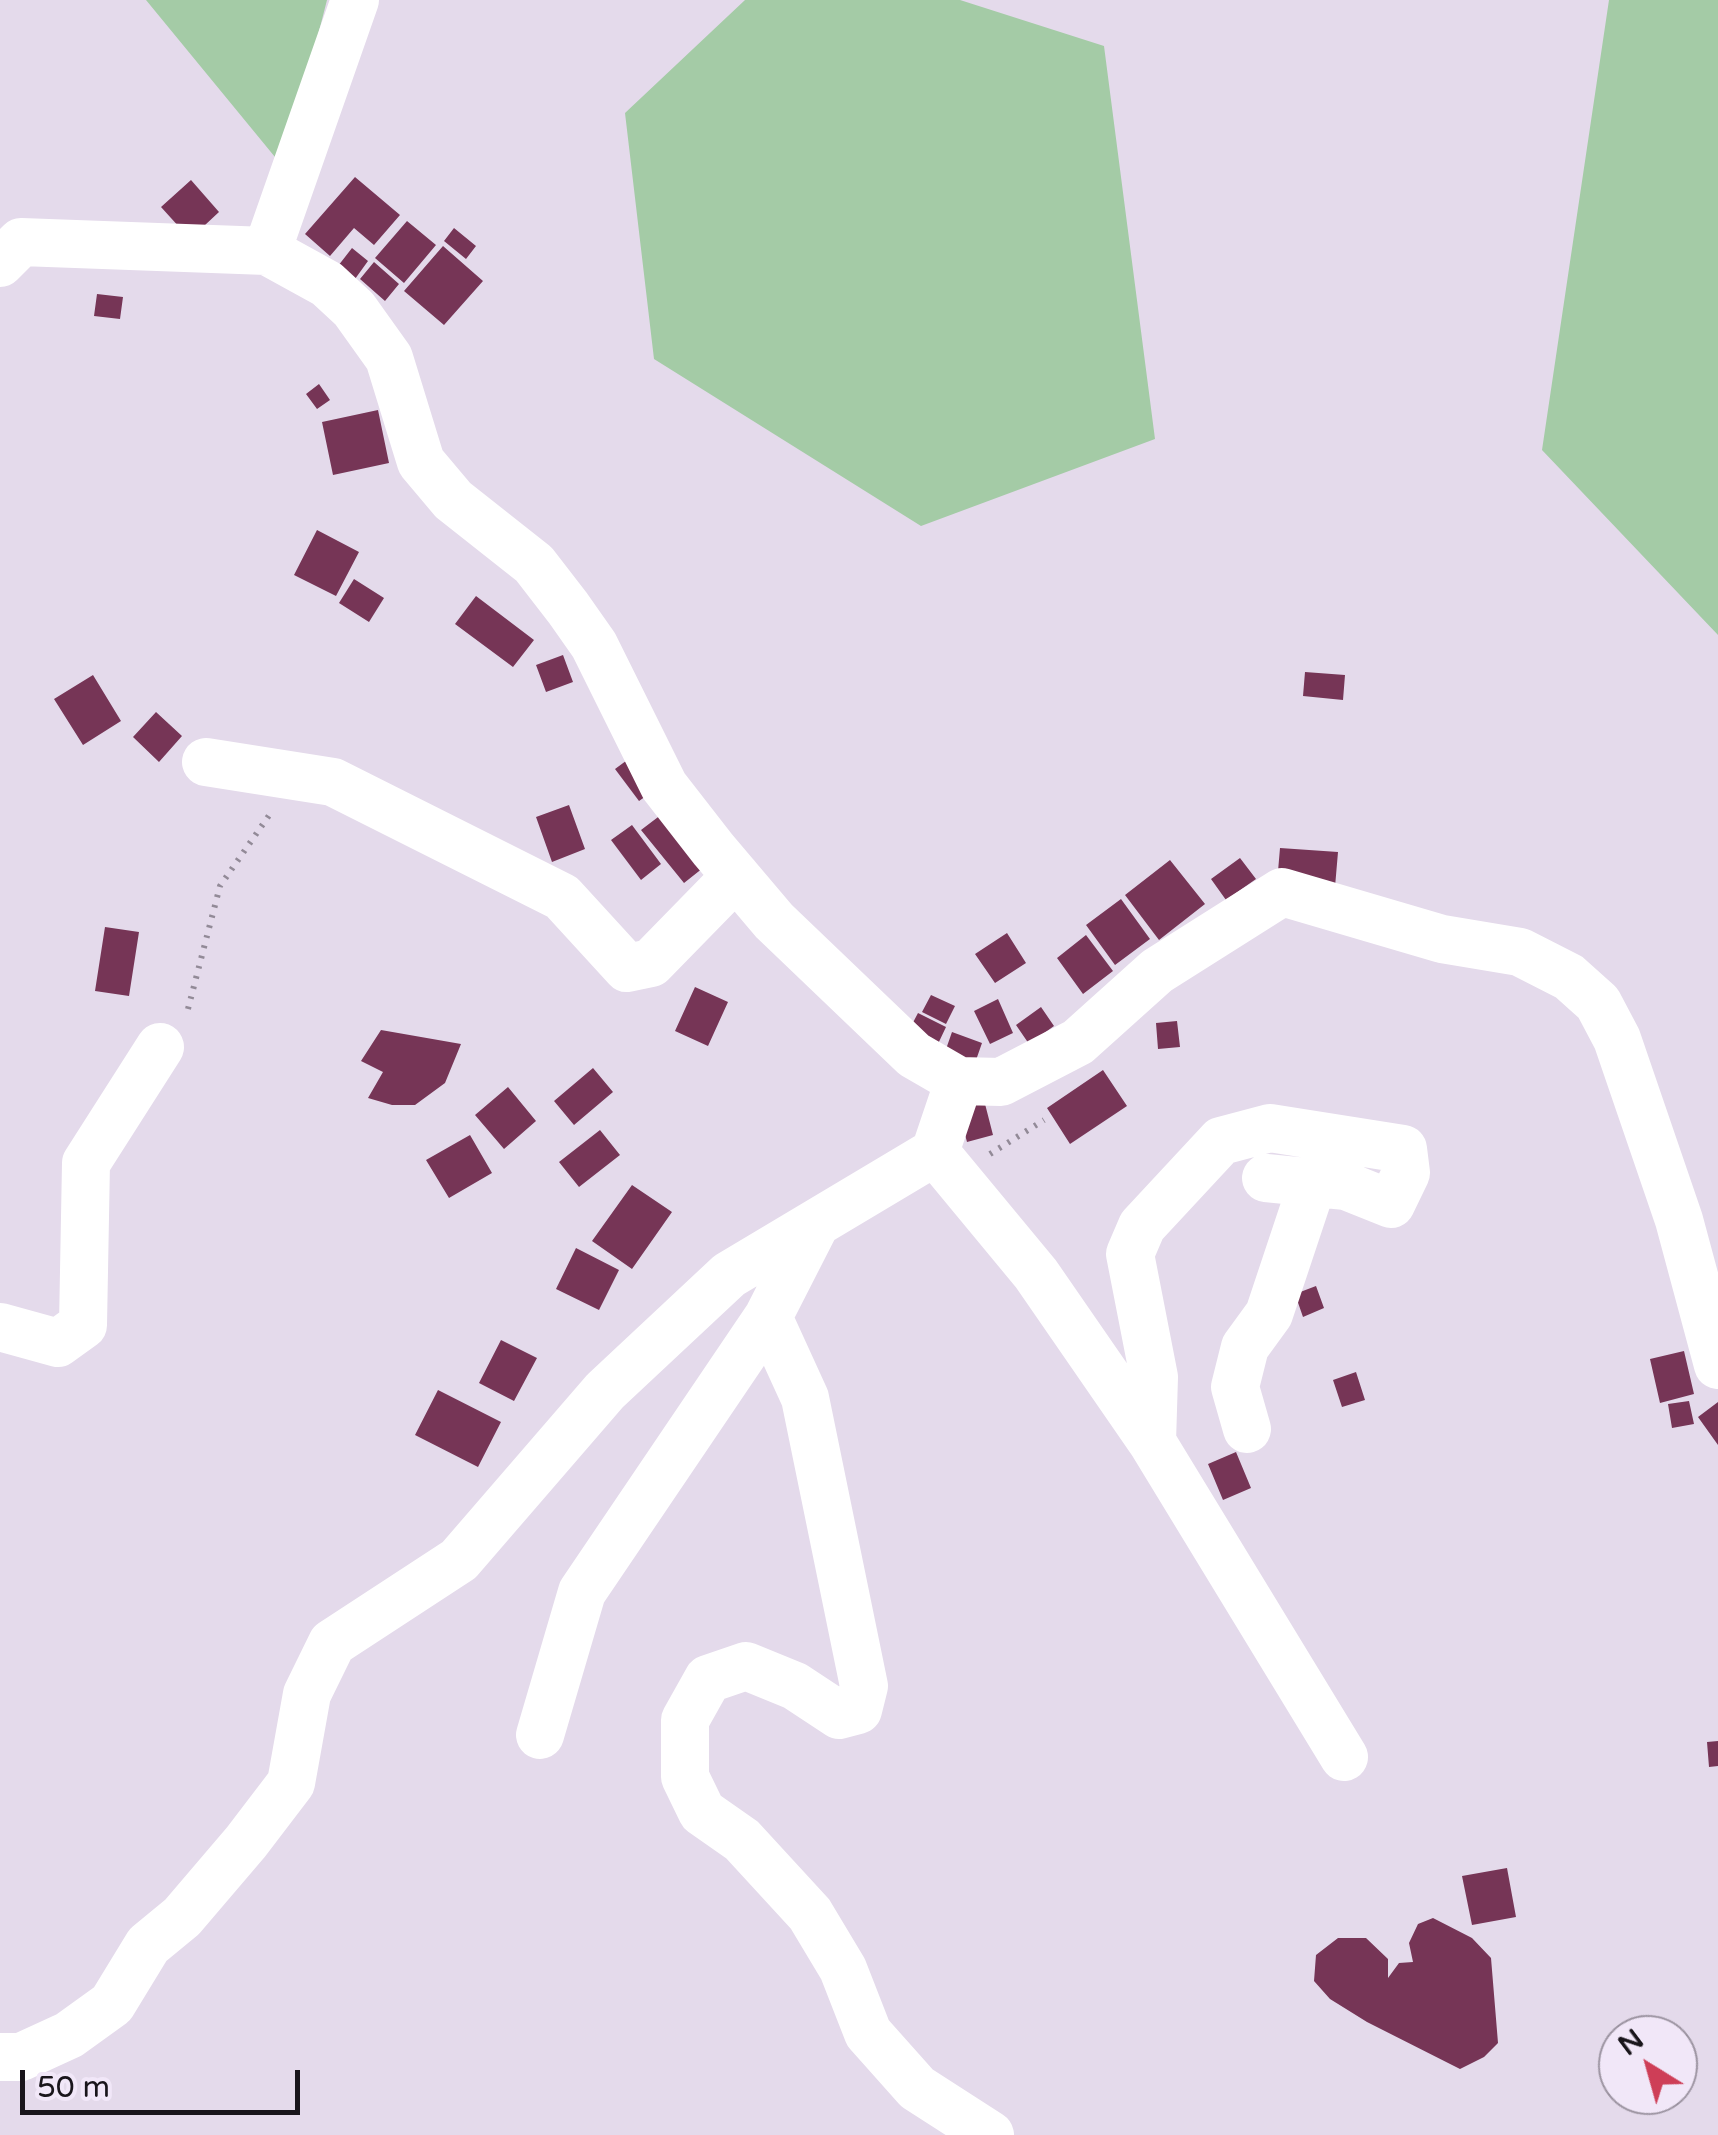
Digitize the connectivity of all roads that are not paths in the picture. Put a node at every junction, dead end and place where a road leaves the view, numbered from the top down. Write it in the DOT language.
graph roads {
  1 [pos="355,0"];
  2 [pos="267,251"];
  3 [pos="0,263"];
  4 [pos="206,762"];
  5 [pos="736,876"];
  6 [pos="160,1047"];
  7 [pos="959,1081"];
  8 [pos="945,1164"];
  9 [pos="1266,1178"];
  10 [pos="1313,1182"];
  11 [pos="816,1223"];
  12 [pos="768,1318"];
  13 [pos="0,1327"];
  14 [pos="1718,1365"];
  15 [pos="1247,1430"];
  16 [pos="1152,1442"];
  17 [pos="540,1735"];
  18 [pos="1344,1757"];
  19 [pos="0,2057"];
  20 [pos="990,2135"];
  1 -- 2 [label="street"];
  2 -- 3 [label="street"];
  2 -- 5 [label="street"];
  4 -- 5 [label="street"];
  5 -- 7 [label="street"];
  6 -- 13 [label="street"];
  7 -- 8 [label="street"];
  7 -- 14 [label="street"];
  8 -- 11 [label="street"];
  8 -- 16 [label="street"];
  9 -- 10 [label="street"];
  10 -- 15 [label="street"];
  10 -- 16 [label="street"];
  11 -- 12 [label="street"];
  11 -- 19 [label="street"];
  12 -- 17 [label="street"];
  12 -- 20 [label="street"];
  16 -- 18 [label="street"];
}
